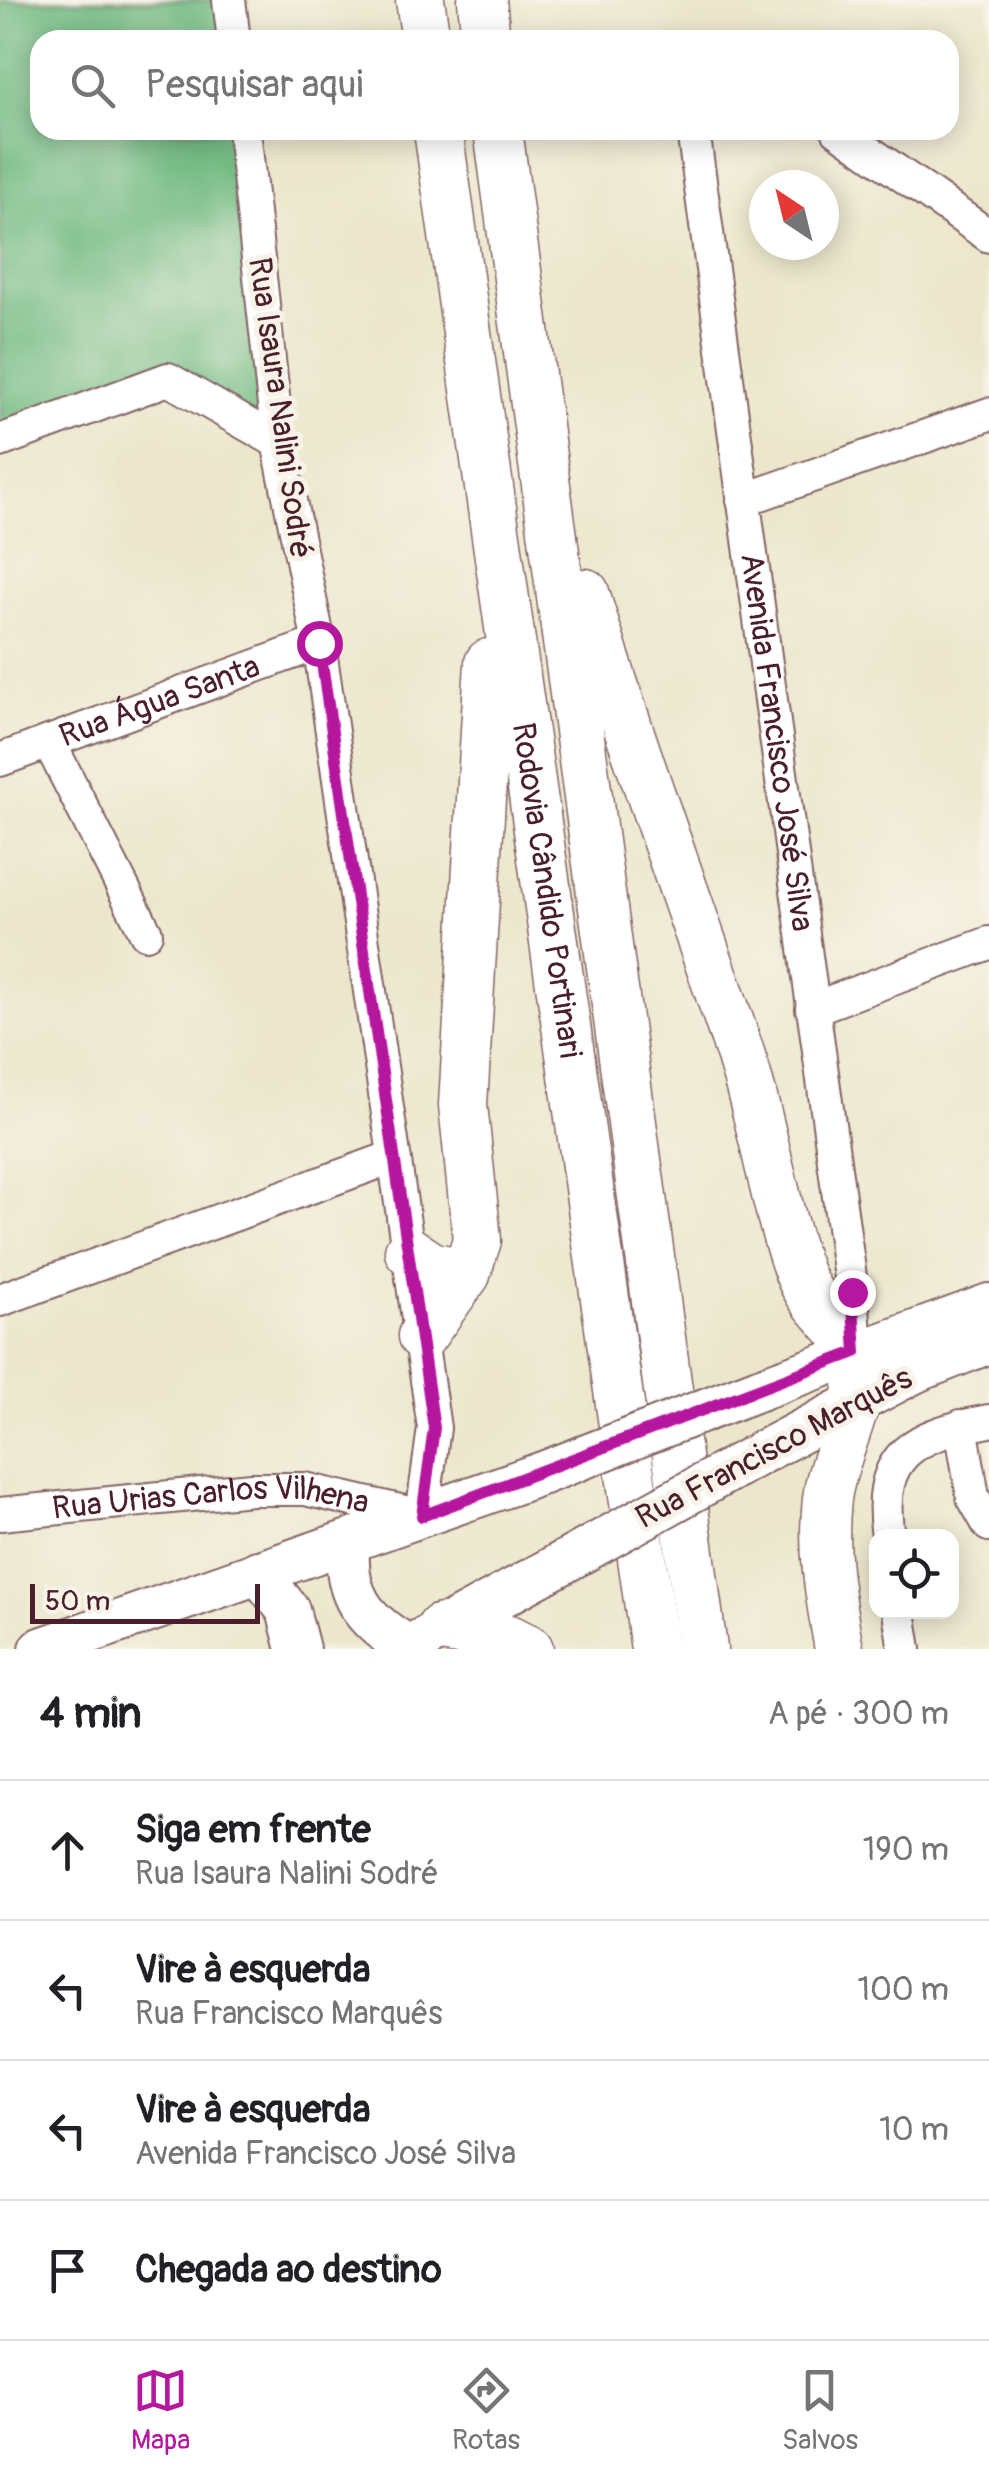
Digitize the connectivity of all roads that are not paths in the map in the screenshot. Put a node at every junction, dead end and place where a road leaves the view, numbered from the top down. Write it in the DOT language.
graph roads {
  1 [pos="229,0"];
  2 [pos="420,0"];
  3 [pos="482,0"];
  4 [pos="233,30"];
  5 [pos="424,30"];
  6 [pos="485,30"];
  7 [pos="245,140"];
  8 [pos="439,140"];
  9 [pos="499,140"];
  10 [pos="693,140"];
  11 [pos="852,140"];
  12 [pos="989,236"];
  13 [pos="989,414"];
  14 [pos="0,441"];
  15 [pos="278,442"];
  16 [pos="544,455"];
  17 [pos="743,500"];
  18 [pos="493,534"];
  19 [pos="319,643"];
  20 [pos="49,742"];
  21 [pos="0,760"];
  22 [pos="146,933"];
  23 [pos="989,943"];
  24 [pos="812,1008"];
  25 [pos="393,1157"];
  26 [pos="409,1251"];
  27 [pos="466,1274"];
  28 [pos="0,1300"];
  29 [pos="989,1306"];
  30 [pos="422,1336"];
  31 [pos="989,1342"];
  32 [pos="856,1352"];
  33 [pos="859,1399"];
  34 [pos="975,1423"];
  35 [pos="0,1514"];
  36 [pos="422,1516"];
  37 [pos="989,1525"];
  38 [pos="887,1529"];
  39 [pos="349,1540"];
  40 [pos="258,1572"];
  41 [pos="900,1619"];
  42 [pos="424,1642"];
  43 [pos="41,1649"];
  44 [pos="298,1649"];
  45 [pos="529,1649"];
  46 [pos="654,1649"];
  47 [pos="703,1649"];
  48 [pos="839,1649"];
  49 [pos="905,1649"];
  1 -- 4 [label="street"];
  2 -- 5 [label="highway"];
  3 -- 6 [label="highway"];
  7 -- 15 [label="street, Rua Isaura Nalini Sodré"];
  8 -- 18 [label="highway, Rodovia Cândido Portinari"];
  9 -- 16 [label="highway, Rodovia Cândido Portinari"];
  10 -- 17 [label="street, Avenida Francisco José Silva"];
  11 -- 12 [label="street"];
  13 -- 17 [label="street"];
  14 -- 15 [label="street"];
  15 -- 19 [label="street, Rua Isaura Nalini Sodré"];
  16 -- 32 [label="highway"];
  16 -- 47 [label="highway, Rodovia Cândido Portinari"];
  17 -- 24 [label="street, Avenida Francisco José Silva"];
  18 -- 27 [label="highway"];
  18 -- 46 [label="highway, Rodovia Cândido Portinari"];
  19 -- 20 [label="street, Rua Água Santa"];
  19 -- 25 [label="street, Rua Isaura Nalini Sodré"];
  20 -- 21 [label="street, Rua Água Santa"];
  20 -- 22 [label="street"];
  23 -- 24 [label="street"];
  24 -- 32 [label="street, Avenida Francisco José Silva"];
  25 -- 26 [label="street, Rua Isaura Nalini Sodré"];
  25 -- 28 [label="street"];
  26 -- 27 [label="highway"];
  26 -- 30 [label="street, Rua Isaura Nalini Sodré"];
  27 -- 30 [label="highway"];
  29 -- 32 [label="main road, Rua Francisco Marquês"];
  30 -- 36 [label="street, Rua Isaura Nalini Sodré"];
  31 -- 33 [label="main road, Rua Francisco Marquês"];
  32 -- 33 [label="highway"];
  32 -- 36 [label="main road, Rua Francisco Marquês, bridge"];
  33 -- 42 [label="main road, Rua Francisco Marquês, bridge"];
  33 -- 48 [label="highway"];
  34 -- 37 [label="street"];
  34 -- 38 [label="street"];
  35 -- 36 [label="street, Rua Urias Carlos Vilhena"];
  36 -- 39 [label="main road, Rua Francisco Marquês"];
  39 -- 40 [label="main road, Rua Francisco Marquês"];
  39 -- 42 [label="main road"];
  40 -- 43 [label="main road, Rua Francisco Marquês"];
  40 -- 44 [label="main road"];
  41 -- 49 [label="street"];
  42 -- 45 [label="highway"];
}
